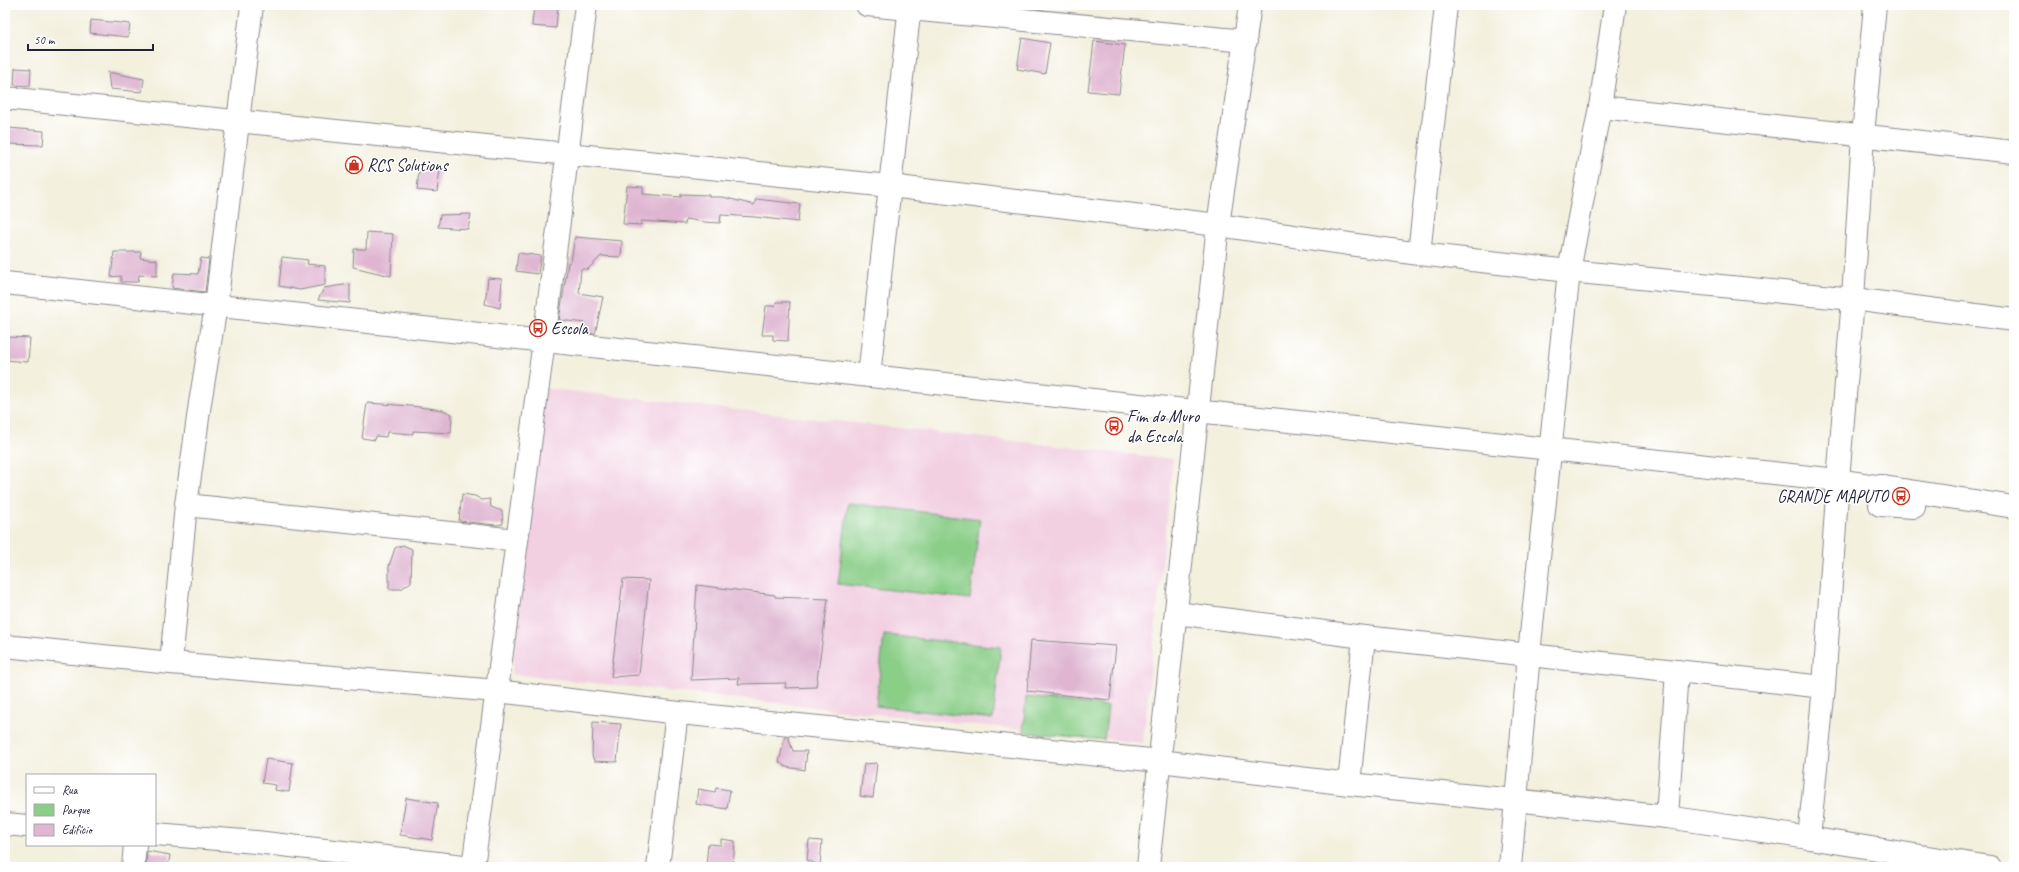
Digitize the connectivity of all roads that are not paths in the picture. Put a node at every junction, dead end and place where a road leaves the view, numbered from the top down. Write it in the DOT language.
graph roads {
  1 [pos="252,5"];
  2 [pos="586,5"];
  3 [pos="867,5"];
  4 [pos="1250,5"];
  5 [pos="1446,5"];
  6 [pos="1615,5"];
  7 [pos="1875,5"];
  8 [pos="910,7"];
  9 [pos="1246,41"];
  10 [pos="5,98"];
  11 [pos="1600,107"];
  12 [pos="238,121"];
  13 [pos="1863,135"];
  14 [pos="2014,152"];
  15 [pos="568,153"];
  16 [pos="890,186"];
  17 [pos="1218,225"];
  18 [pos="1419,254"];
  19 [pos="1570,271"];
  20 [pos="5,283"];
  21 [pos="1853,300"];
  22 [pos="216,306"];
  23 [pos="2014,320"];
  24 [pos="544,341"];
  25 [pos="869,376"];
  26 [pos="1198,412"];
  27 [pos="1550,449"];
  28 [pos="1838,480"];
  29 [pos="186,504"];
  30 [pos="2014,507"];
  31 [pos="517,540"];
  32 [pos="1176,613"];
  33 [pos="1364,637"];
  34 [pos="5,646"];
  35 [pos="1529,654"];
  36 [pos="171,663"];
  37 [pos="1677,671"];
  38 [pos="1824,686"];
  39 [pos="497,691"];
  40 [pos="677,713"];
  41 [pos="1160,761"];
  42 [pos="1349,784"];
  43 [pos="1515,800"];
  44 [pos="1667,818"];
  45 [pos="5,824"];
  46 [pos="26,826"];
  47 [pos="156,834"];
  48 [pos="1809,838"];
  49 [pos="135,846"];
  50 [pos="133,867"];
  51 [pos="473,867"];
  52 [pos="658,867"];
  53 [pos="1148,867"];
  54 [pos="1510,867"];
  55 [pos="1990,867"];
  1 -- 12 [label="street"];
  2 -- 15 [label="street"];
  3 -- 8 [label="street"];
  4 -- 9 [label="street"];
  5 -- 18 [label="street"];
  6 -- 11 [label="street"];
  7 -- 13 [label="street"];
  8 -- 9 [label="street"];
  8 -- 16 [label="street"];
  9 -- 17 [label="street"];
  10 -- 12 [label="street"];
  11 -- 13 [label="street"];
  11 -- 19 [label="street"];
  12 -- 15 [label="street"];
  12 -- 22 [label="street"];
  13 -- 14 [label="street"];
  13 -- 21 [label="street"];
  15 -- 16 [label="street"];
  15 -- 24 [label="street"];
  16 -- 17 [label="street"];
  16 -- 25 [label="street"];
  17 -- 18 [label="street"];
  17 -- 26 [label="street"];
  18 -- 19 [label="street"];
  19 -- 21 [label="street"];
  19 -- 27 [label="street"];
  20 -- 22 [label="street"];
  21 -- 23 [label="street"];
  21 -- 28 [label="street"];
  22 -- 24 [label="street"];
  22 -- 29 [label="street"];
  24 -- 25 [label="street"];
  24 -- 31 [label="street"];
  25 -- 26 [label="street"];
  26 -- 27 [label="street"];
  26 -- 32 [label="street"];
  27 -- 28 [label="street"];
  27 -- 35 [label="street"];
  28 -- 30 [label="street"];
  28 -- 38 [label="street"];
  29 -- 31 [label="street"];
  29 -- 36 [label="street"];
  31 -- 39 [label="street"];
  32 -- 33 [label="street"];
  32 -- 41 [label="street"];
  33 -- 35 [label="street"];
  33 -- 42 [label="street"];
  34 -- 36 [label="street"];
  35 -- 37 [label="street"];
  35 -- 43 [label="street"];
  36 -- 39 [label="street"];
  37 -- 38 [label="street"];
  37 -- 44 [label="street"];
  38 -- 48 [label="street"];
  39 -- 40 [label="street"];
  39 -- 51 [label="street"];
  40 -- 41 [label="street"];
  40 -- 52 [label="street"];
  41 -- 42 [label="street"];
  41 -- 53 [label="street"];
  42 -- 43 [label="street"];
  43 -- 44 [label="street"];
  43 -- 54 [label="street"];
  44 -- 48 [label="street"];
  45 -- 46 [label="street"];
  47 -- 51 [label="street"];
  48 -- 55 [label="street"];
  49 -- 50 [label="street"];
}
